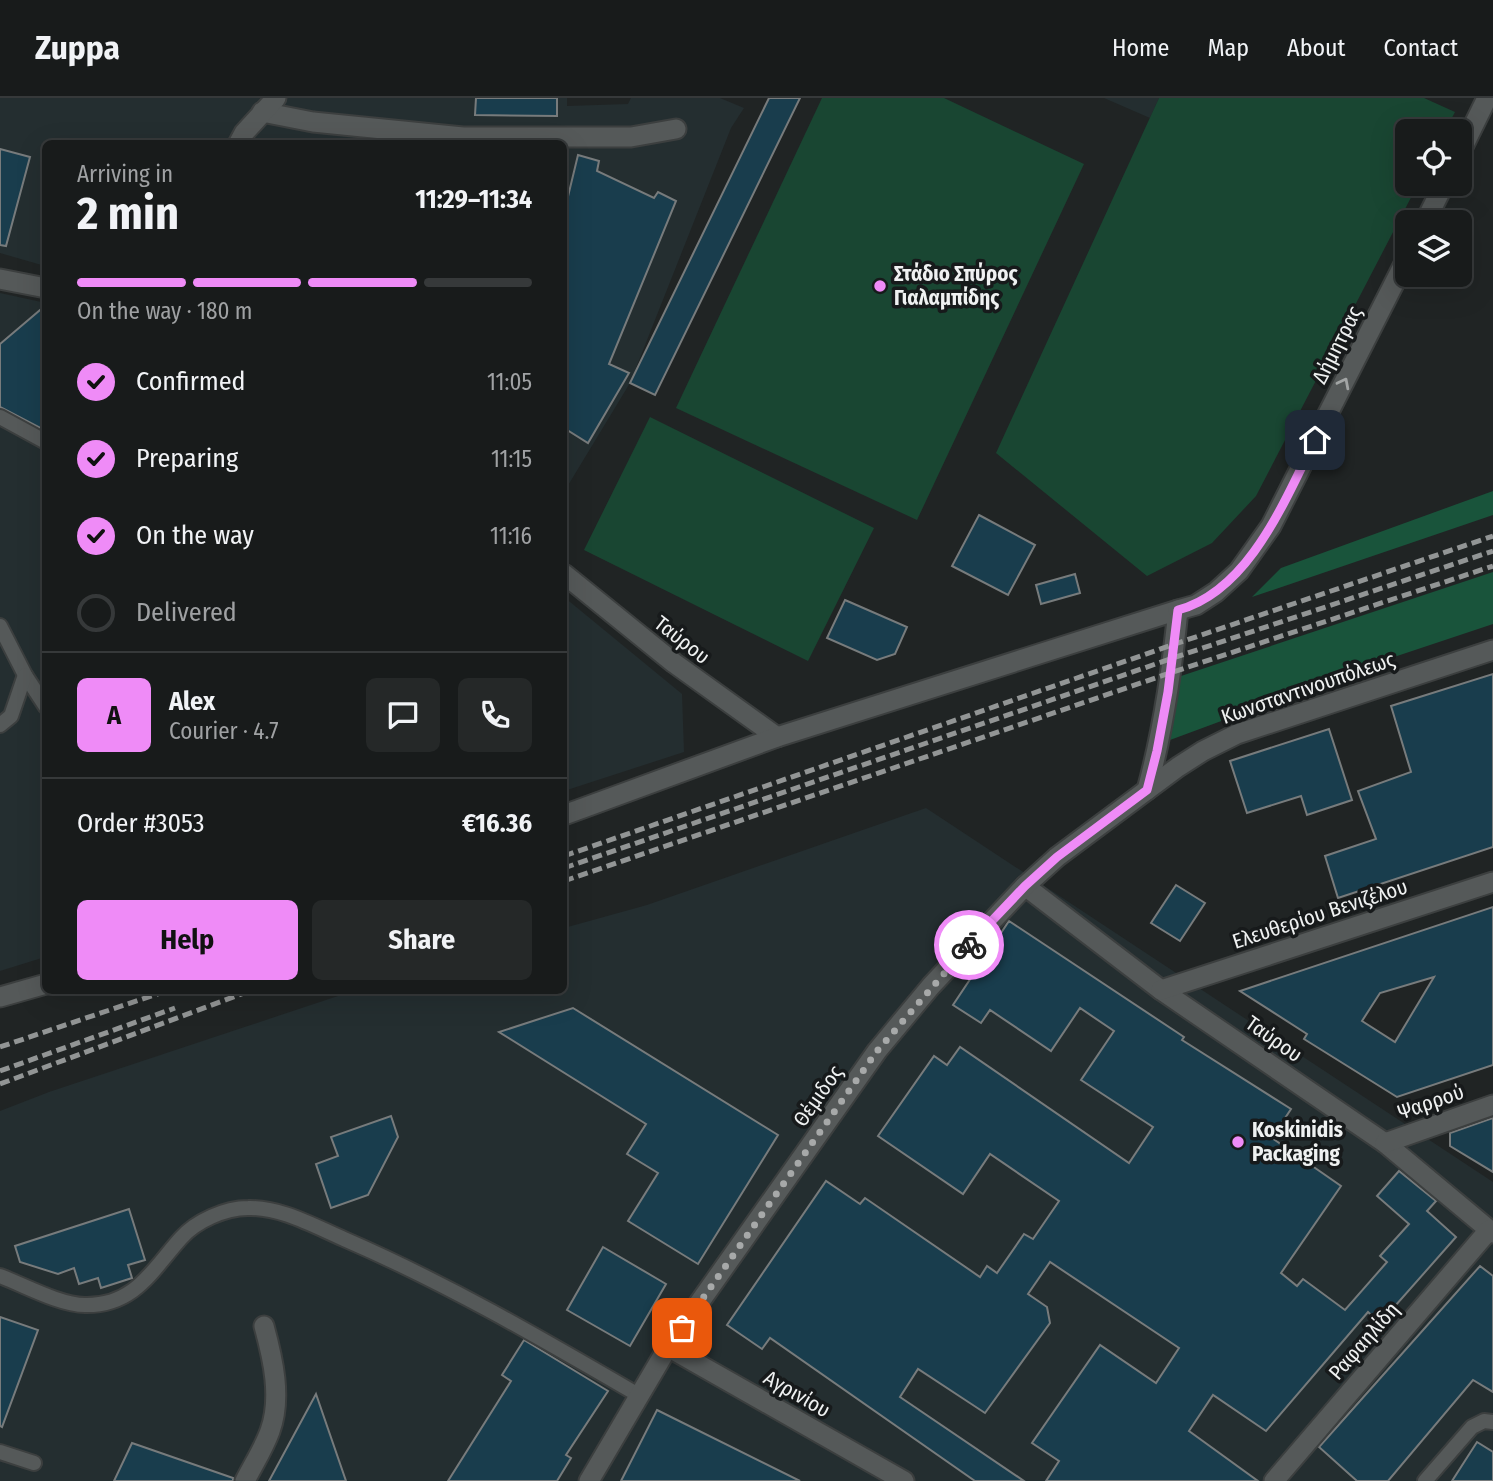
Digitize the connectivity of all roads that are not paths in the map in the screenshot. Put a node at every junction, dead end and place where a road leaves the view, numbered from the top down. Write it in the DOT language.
graph roads {
  1 [pos="276,98"];
  2 [pos="1487,106"];
  3 [pos="262,113"];
  4 [pos="676,130"];
  5 [pos="1472,132"];
  6 [pos="241,140"];
  7 [pos="0,279"];
  8 [pos="1395,282"];
  9 [pos="42,287"];
  10 [pos="0,417"];
  11 [pos="42,440"];
  12 [pos="567,576"];
  13 [pos="1178,610"];
  14 [pos="0,625"];
  15 [pos="1493,650"];
  16 [pos="25,675"];
  17 [pos="42,701"];
  18 [pos="0,724"];
  19 [pos="776,737"];
  20 [pos="1147,790"];
  21 [pos="567,814"];
  22 [pos="1493,882"];
  23 [pos="1025,886"];
  24 [pos="42,985"];
  25 [pos="1161,990"];
  26 [pos="0,998"];
  27 [pos="1493,1105"];
  28 [pos="1385,1143"];
  29 [pos="1491,1231"];
  30 [pos="0,1276"];
  31 [pos="264,1326"];
  32 [pos="668,1348"];
  33 [pos="640,1395"];
  34 [pos="1493,1422"];
  35 [pos="0,1452"];
  36 [pos="34,1463"];
  37 [pos="245,1481"];
  38 [pos="589,1481"];
  39 [pos="904,1481"];
  40 [pos="1274,1481"];
  41 [pos="1424,1481"];
  1 -- 3 [label="street"];
  2 -- 5 [label="street"];
  3 -- 4 [label="street"];
  3 -- 6 [label="street"];
  7 -- 9 [label="street"];
  13 -- 8 [label="street, Δήμητρας, one-way"];
  10 -- 11 [label="lane"];
  12 -- 19 [label="street, Ταύρου"];
  13 -- 19 [label="street, Δήμητρας"];
  13 -- 20 [label="street"];
  14 -- 16 [label="lane"];
  15 -- 20 [label="street, Κωνσταντινουπόλεως"];
  16 -- 17 [label="lane"];
  16 -- 18 [label="lane"];
  19 -- 21 [label="street, Δήμητρας"];
  20 -- 23 [label="street, Θέμιδος"];
  22 -- 25 [label="street, Ελευθερίου Βενιζέλου"];
  23 -- 25 [label="street, Ταύρου"];
  23 -- 32 [label="street, Θέμιδος"];
  24 -- 26 [label="street"];
  25 -- 28 [label="street, Ταύρου"];
  27 -- 28 [label="street, Ψαρρού"];
  28 -- 29 [label="street, Ταύρου"];
  29 -- 40 [label="street, Ραφαηλίδη"];
  30 -- 33 [label="lane"];
  31 -- 37 [label="street"];
  32 -- 33 [label="street, Θέμιδος"];
  32 -- 39 [label="street, Αγρινίου"];
  33 -- 38 [label="street, Θέμιδος"];
  34 -- 41 [label="lane"];
  35 -- 36 [label="lane"];
}
